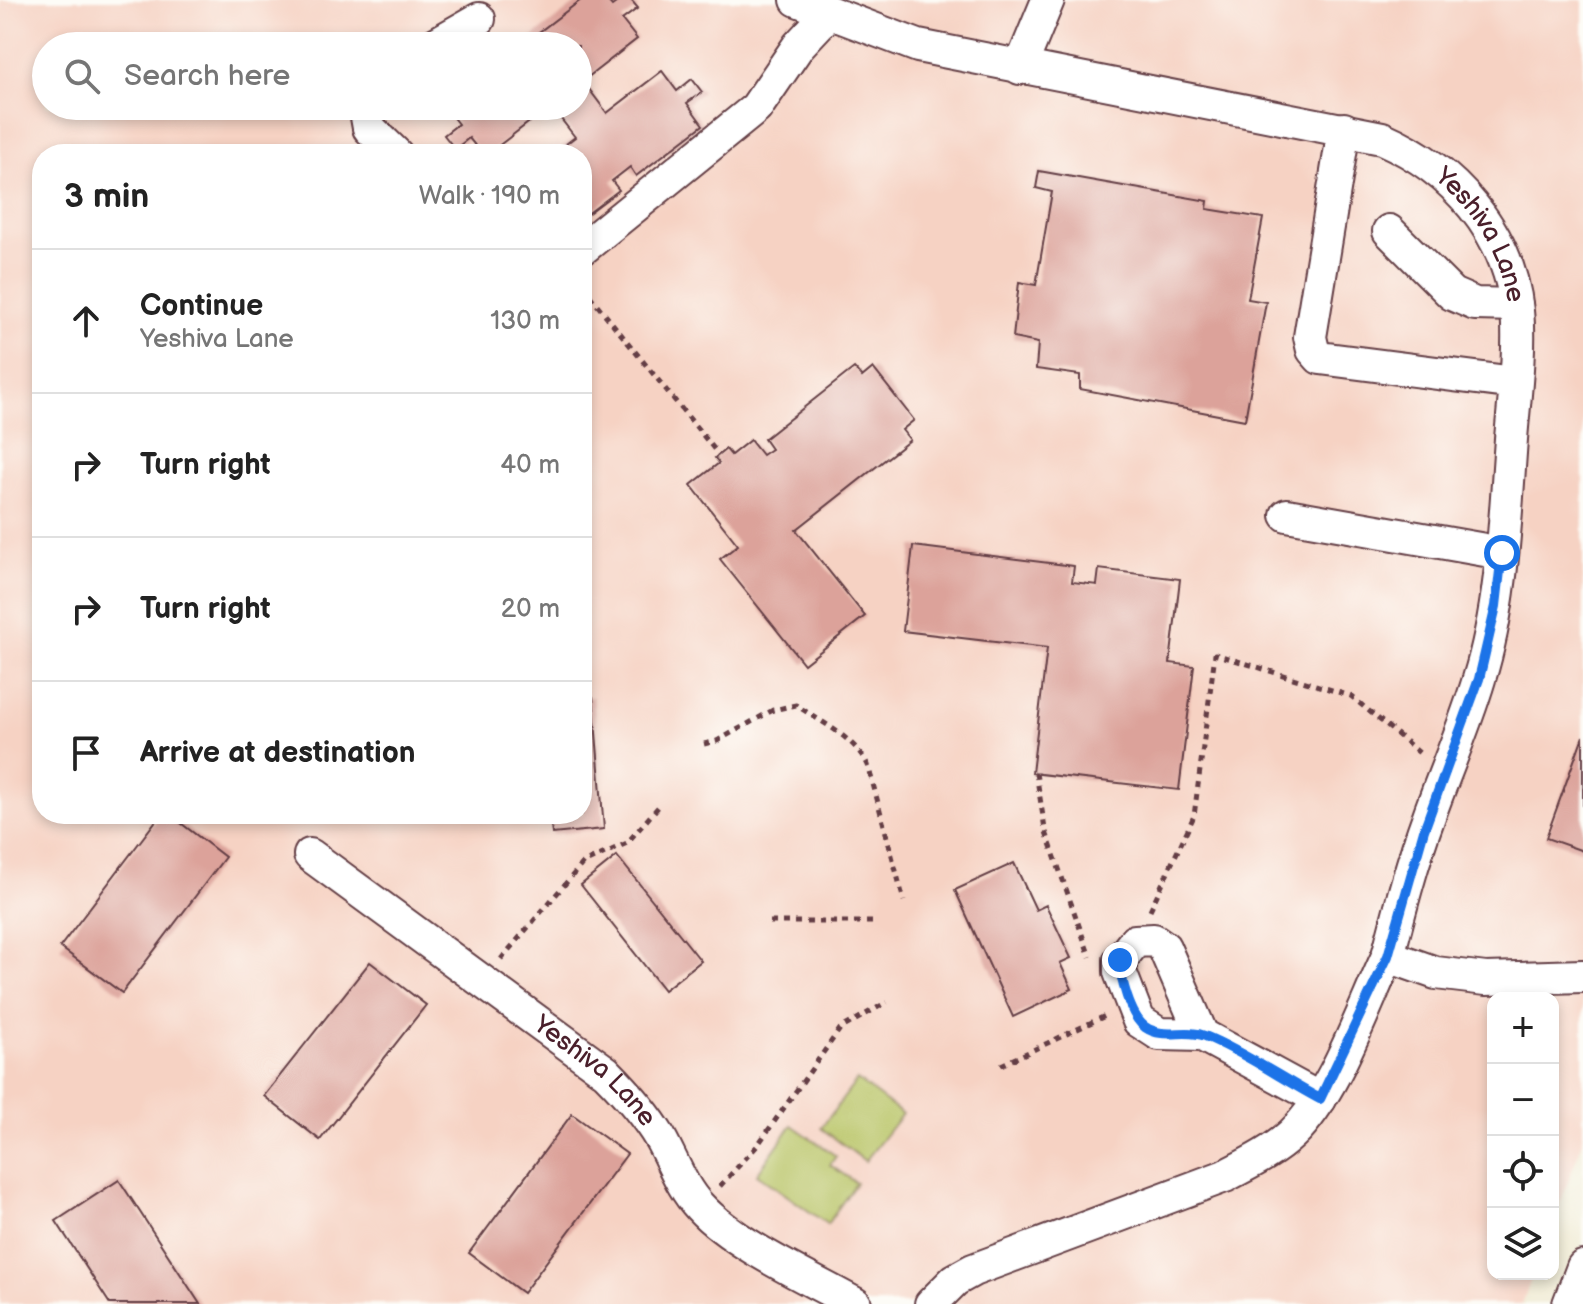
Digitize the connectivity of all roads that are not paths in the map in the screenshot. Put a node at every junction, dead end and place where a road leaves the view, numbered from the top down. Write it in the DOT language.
graph roads {
  1 [pos="797,0"];
  2 [pos="1048,0"];
  3 [pos="828,14"];
  4 [pos="479,19"];
  5 [pos="456,32"];
  6 [pos="1020,68"];
  7 [pos="368,120"];
  8 [pos="1344,129"];
  9 [pos="386,144"];
  10 [pos="1389,231"];
  11 [pos="592,241"];
  12 [pos="1516,305"];
  13 [pos="1515,383"];
  14 [pos="1287,515"];
  15 [pos="1502,553"];
  16 [pos="310,855"];
  17 [pos="1388,956"];
  18 [pos="1583,976"];
  19 [pos="1202,1035"];
  20 [pos="1320,1099"];
  21 [pos="1583,1267"];
  22 [pos="855,1304"];
  23 [pos="931,1304"];
  24 [pos="1569,1304"];
  1 -- 3 [label="street, Yeshiva Lane"];
  2 -- 6 [label="street"];
  3 -- 6 [label="street, Yeshiva Lane"];
  3 -- 11 [label="street"];
  4 -- 5 [label="street"];
  6 -- 8 [label="street, Yeshiva Lane"];
  7 -- 9 [label="street"];
  8 -- 12 [label="street, Yeshiva Lane"];
  8 -- 13 [label="street"];
  10 -- 12 [label="street"];
  12 -- 13 [label="street, Yeshiva Lane"];
  13 -- 15 [label="street, Yeshiva Lane"];
  14 -- 15 [label="street"];
  15 -- 17 [label="street, Yeshiva Lane"];
  16 -- 22 [label="street, Yeshiva Lane"];
  17 -- 18 [label="street"];
  17 -- 20 [label="street, Yeshiva Lane"];
  19 -- 20 [label="street"];
  20 -- 23 [label="street, Yeshiva Lane"];
  21 -- 24 [label="street"];
}
